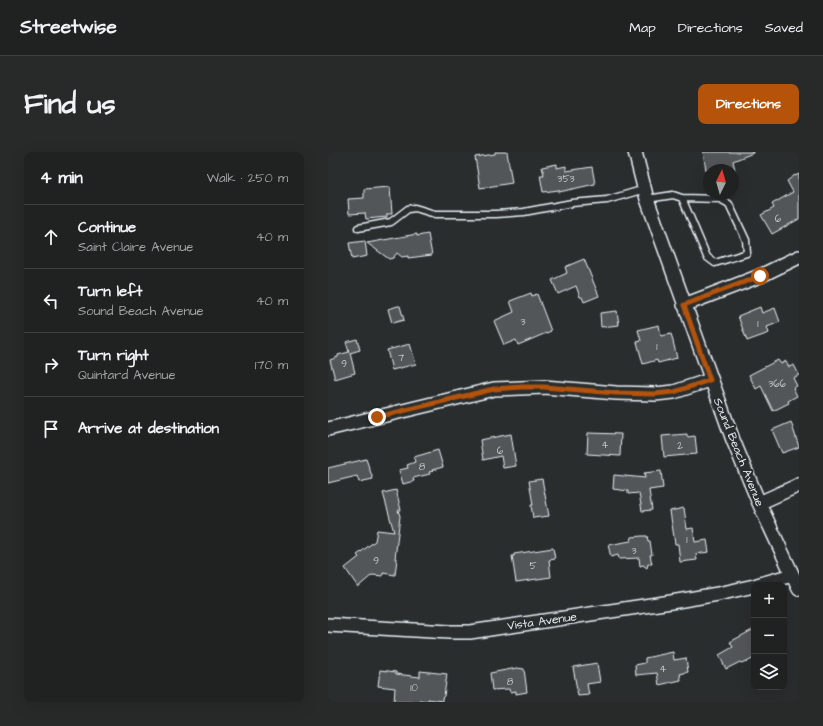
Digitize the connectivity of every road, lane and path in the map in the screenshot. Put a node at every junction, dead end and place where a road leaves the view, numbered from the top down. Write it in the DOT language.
graph roads {
  1 [pos="635,152"];
  2 [pos="646,194"];
  3 [pos="682,198"];
  4 [pos="358,228"];
  5 [pos="799,257"];
  6 [pos="684,305"];
  7 [pos="710,380"];
  8 [pos="328,429"];
  9 [pos="799,485"];
  10 [pos="759,503"];
  11 [pos="792,576"];
  12 [pos="767,582"];
  13 [pos="751,586"];
  14 [pos="799,589"];
  15 [pos="328,625"];
  1 -- 2 [label="street, Sound Beach Avenue"];
  2 -- 3 [label="lane"];
  2 -- 4 [label="lane"];
  2 -- 6 [label="street, Sound Beach Avenue"];
  3 -- 3 [label="lane"];
  5 -- 6 [label="street"];
  6 -- 7 [label="street, Sound Beach Avenue"];
  7 -- 8 [label="street"];
  7 -- 10 [label="street, Sound Beach Avenue"];
  9 -- 10 [label="street"];
  10 -- 11 [label="street, Sound Beach Avenue"];
  11 -- 12 [label="street, Vista Avenue"];
  11 -- 14 [label="street, Sound Beach Avenue"];
  13 -- 15 [label="street, Vista Avenue"];
}
